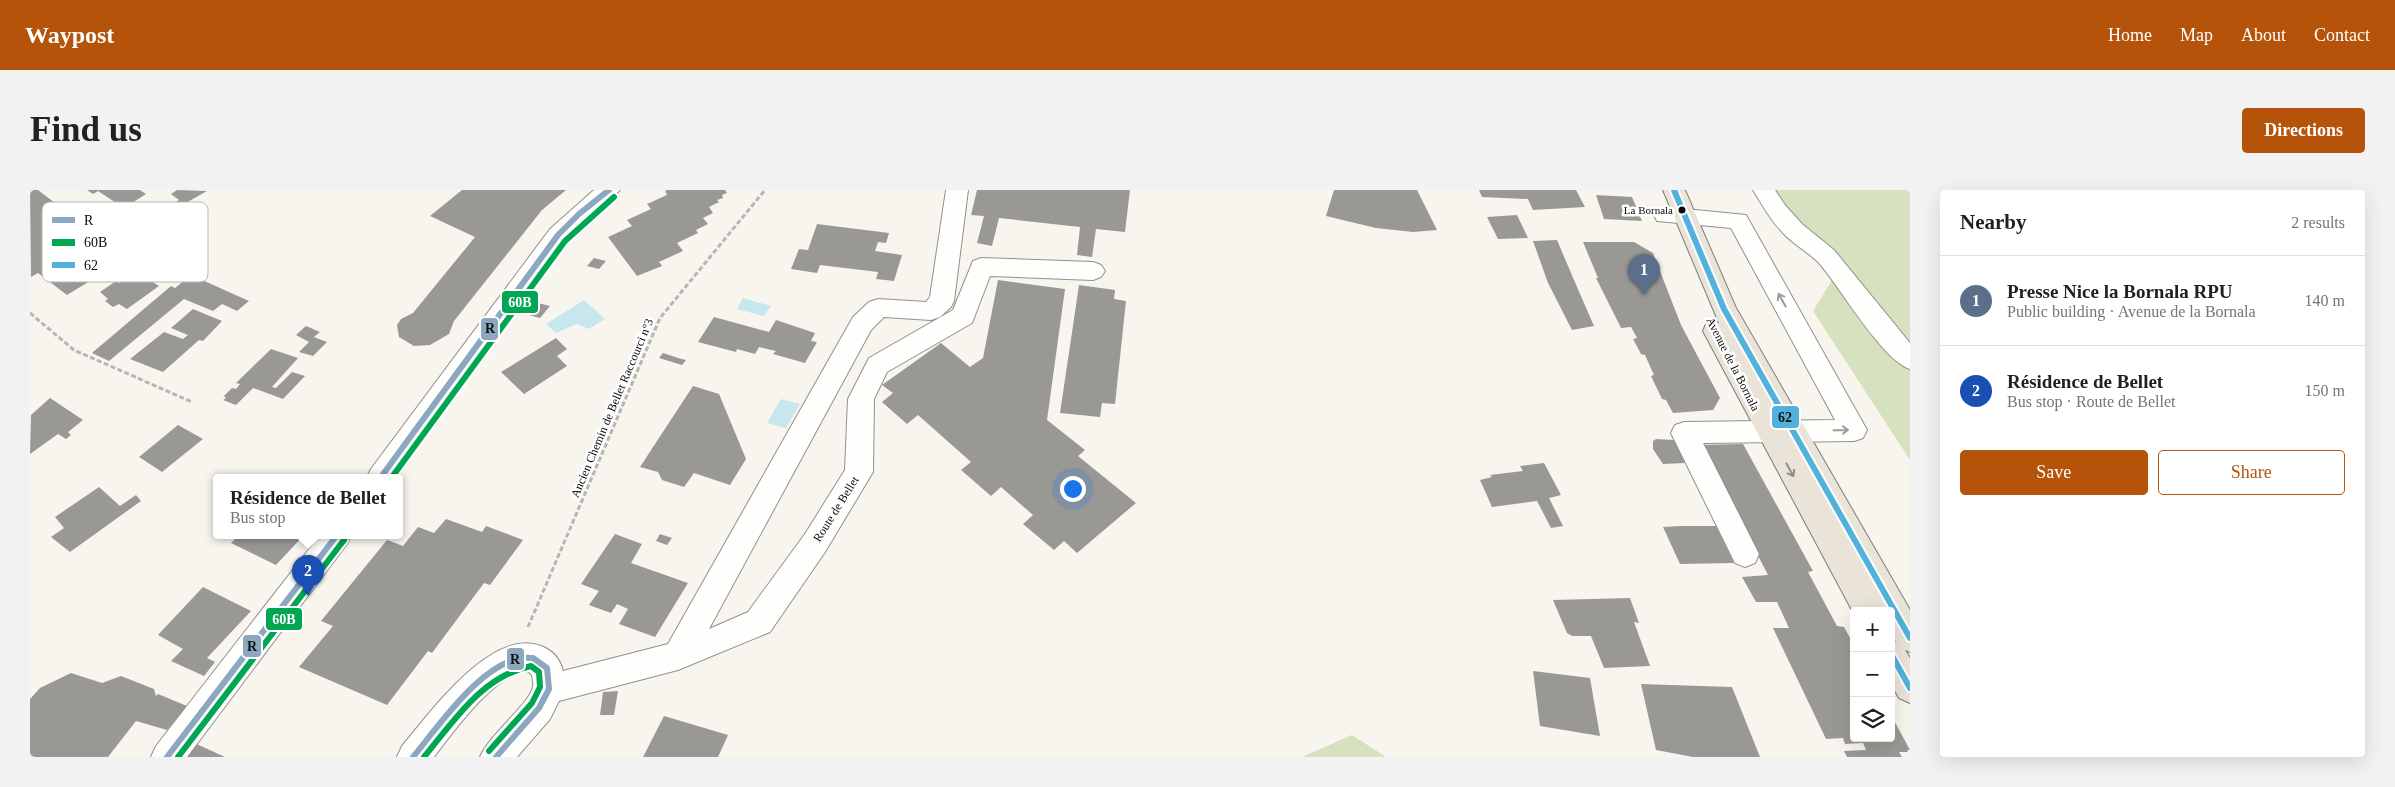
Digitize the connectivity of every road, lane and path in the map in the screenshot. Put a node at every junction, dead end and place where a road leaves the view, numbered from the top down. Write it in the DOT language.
graph roads {
  1 [pos="609,190"];
  2 [pos="765,190"];
  3 [pos="957,190"];
  4 [pos="1654,190"];
  5 [pos="1674,190"];
  6 [pos="1764,190"];
  7 [pos="1674,216"];
  8 [pos="1093,271"];
  9 [pos="30,313"];
  10 [pos="1910,359"];
  11 [pos="192,402"];
  12 [pos="1780,431"];
  13 [pos="383,474"];
  14 [pos="333,539"];
  15 [pos="1745,554"];
  16 [pos="1866,607"];
  17 [pos="1910,638"];
  18 [pos="678,656"];
  19 [pos="515,657"];
  20 [pos="1895,661"];
  21 [pos="1910,688"];
  22 [pos="549,689"];
  23 [pos="167,757"];
  24 [pos="413,757"];
  25 [pos="496,757"];
  1 -- 13 [label="street"];
  2 -- 19 [label="path, Ancien Chemin de Bellet Raccourci n°3"];
  3 -- 18 [label="street"];
  4 -- 7 [label="main road, Avenue de la Bornala"];
  5 -- 7 [label="main road, Avenue de la Bornala"];
  6 -- 10 [label="street"];
  7 -- 12 [label="main road, Avenue de la Bornala"];
  12 -- 7 [label="street, one-way"];
  8 -- 18 [label="street, Route de Bellet"];
  9 -- 11 [label="path"];
  12 -- 15 [label="street"];
  12 -- 16 [label="main road, Avenue de la Bornala, one-way"];
  12 -- 17 [label="main road, Avenue de la Bornala"];
  14 -- 23 [label="street"];
  18 -- 22 [label="street, Route de Bellet"];
  19 -- 22 [label="street"];
  19 -- 24 [label="street"];
  20 -- 21 [label="main road"];
  22 -- 25 [label="street"];
}
